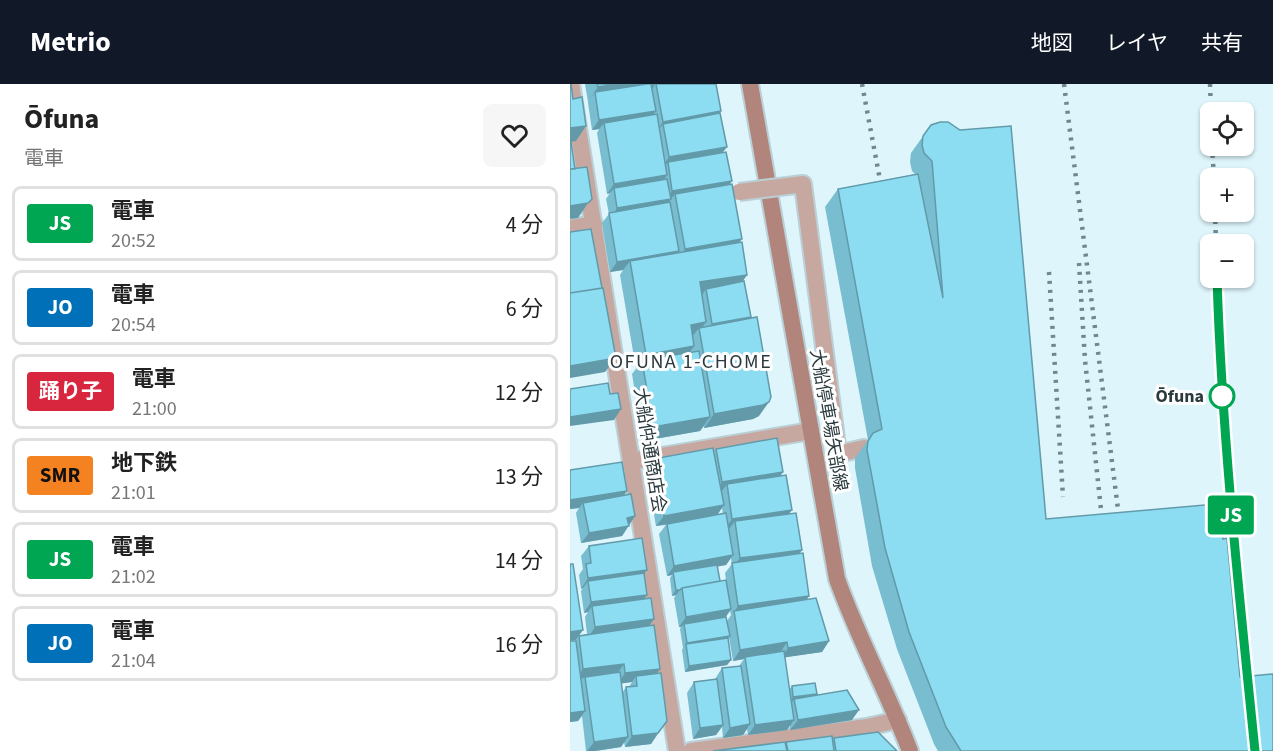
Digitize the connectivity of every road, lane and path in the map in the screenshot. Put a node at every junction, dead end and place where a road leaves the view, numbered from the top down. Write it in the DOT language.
graph roads {
  1 [pos="571,84"];
  2 [pos="750,84"];
  3 [pos="738,192"];
  4 [pos="594,224"];
  5 [pos="570,228"];
  6 [pos="620,382"];
  7 [pos="600,385"];
  8 [pos="811,431"];
  9 [pos="632,461"];
  10 [pos="871,490"];
  11 [pos="898,720"];
  12 [pos="677,751"];
  13 [pos="691,751"];
  14 [pos="910,751"];
  1 -- 4 [label="street, 大船仲通商店会"];
  2 -- 8 [label="main road, 大船停車場矢部線"];
  3 -- 10 [label="street, bridge"];
  4 -- 5 [label="street"];
  4 -- 6 [label="street, 大船仲通商店会"];
  6 -- 7 [label="street"];
  6 -- 9 [label="street, 大船仲通商店会"];
  8 -- 9 [label="street"];
  8 -- 11 [label="main road, 大船停車場矢部線"];
  9 -- 12 [label="street, 大船仲通商店会"];
  11 -- 13 [label="street"];
  11 -- 14 [label="main road, 大船停車場矢部線"];
}
